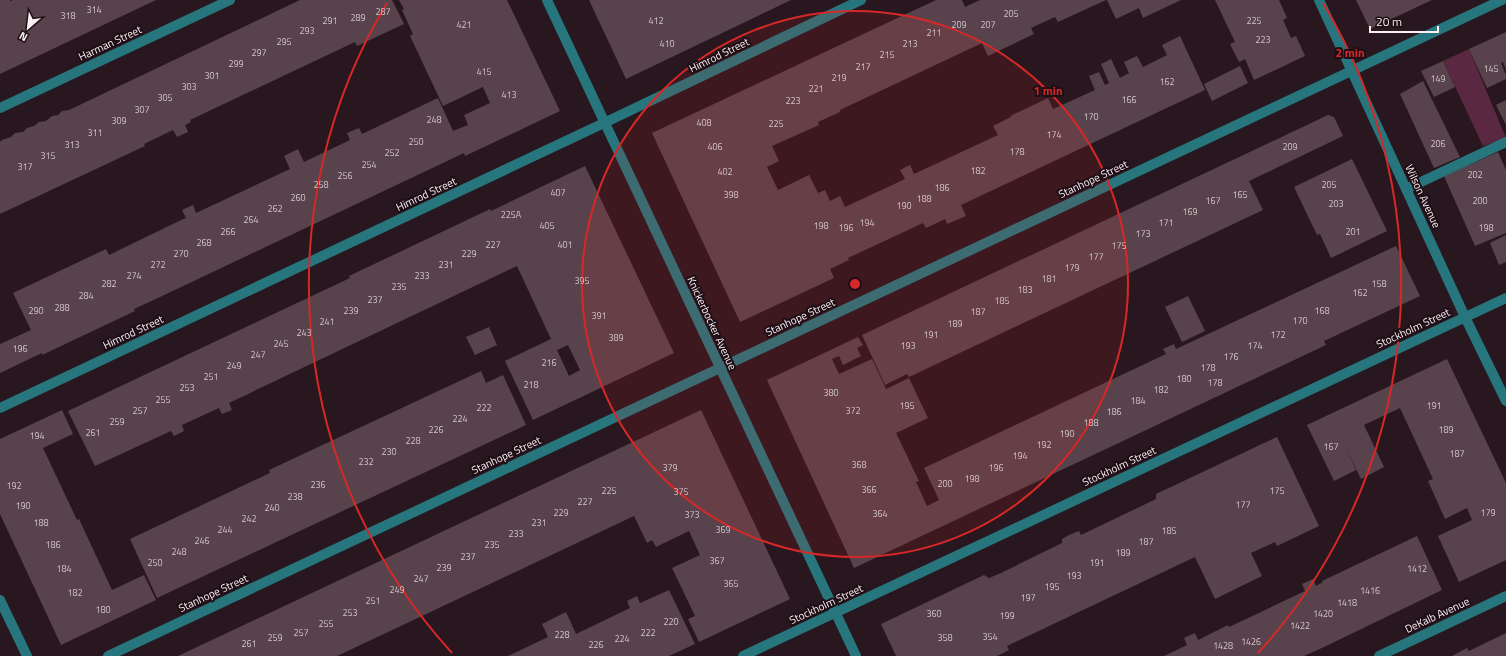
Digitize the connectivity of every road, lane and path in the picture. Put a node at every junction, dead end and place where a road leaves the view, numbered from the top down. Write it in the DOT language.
graph roads {
  1 [pos="230,0"];
  2 [pos="547,0"];
  3 [pos="861,0"];
  4 [pos="1319,0"];
  5 [pos="1502,0"];
  6 [pos="1351,70"];
  7 [pos="0,108"];
  8 [pos="604,123"];
  9 [pos="1506,142"];
  10 [pos="1406,189"];
  11 [pos="1506,298"];
  12 [pos="1465,317"];
  13 [pos="720,368"];
  14 [pos="1506,401"];
  15 [pos="0,408"];
  16 [pos="1506,596"];
  17 [pos="0,600"];
  18 [pos="835,612"];
  19 [pos="26,656"];
  20 [pos="108,656"];
  21 [pos="743,656"];
  22 [pos="856,656"];
  23 [pos="1379,656"];
  1 -- 7 [label="street, Harman Street"];
  2 -- 8 [label="street, Knickerbocker Avenue"];
  3 -- 8 [label="street, Himrod Street"];
  4 -- 6 [label="street, Wilson Avenue"];
  5 -- 6 [label="street, Stanhope Street"];
  6 -- 10 [label="street, Wilson Avenue"];
  6 -- 13 [label="street, Stanhope Street"];
  8 -- 13 [label="street, Knickerbocker Avenue"];
  8 -- 15 [label="street, Himrod Street"];
  9 -- 10 [label="street"];
  10 -- 12 [label="street, Wilson Avenue"];
  11 -- 12 [label="street, Stockholm Street"];
  12 -- 14 [label="street, Wilson Avenue"];
  12 -- 18 [label="street, Stockholm Street"];
  13 -- 18 [label="street, Knickerbocker Avenue"];
  13 -- 20 [label="street, Stanhope Street"];
  16 -- 23 [label="street, DeKalb Avenue"];
  17 -- 19 [label="street"];
  18 -- 21 [label="street, Stockholm Street"];
  18 -- 22 [label="street, Knickerbocker Avenue"];
}
